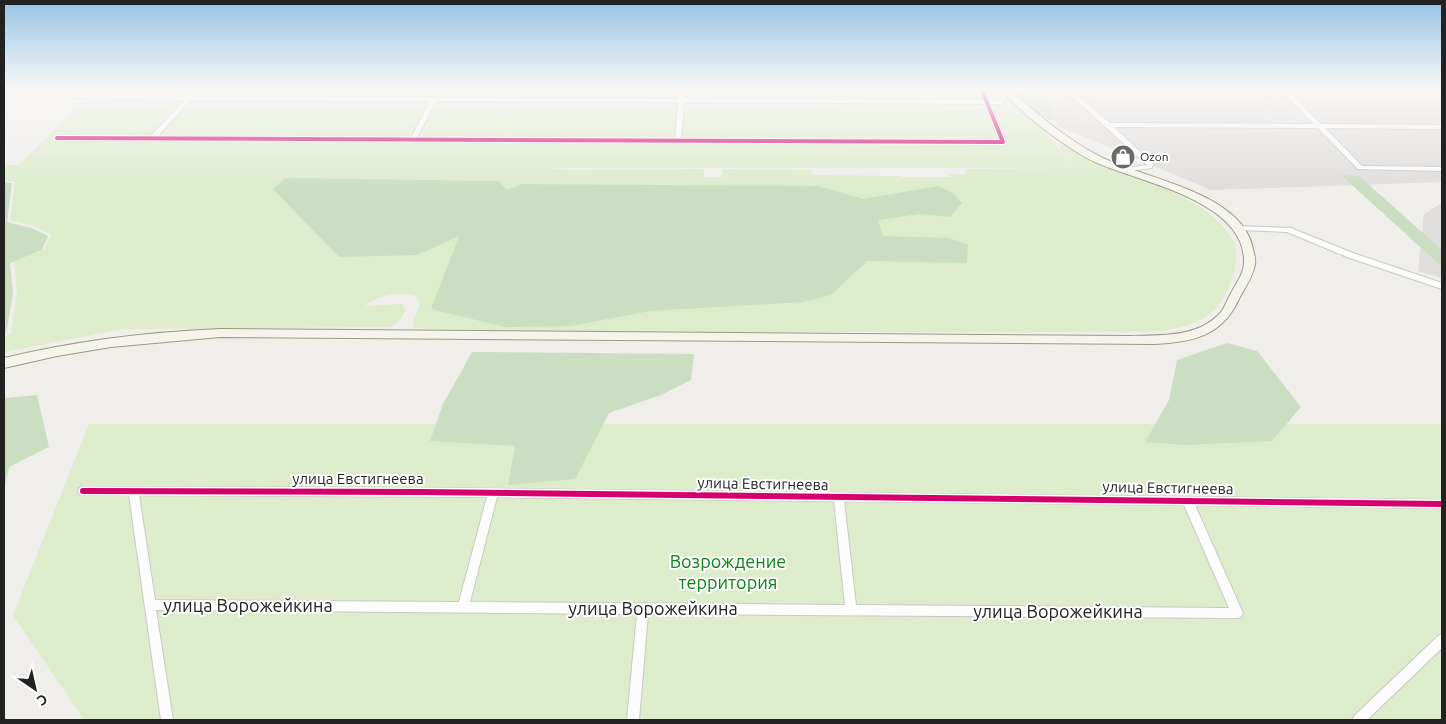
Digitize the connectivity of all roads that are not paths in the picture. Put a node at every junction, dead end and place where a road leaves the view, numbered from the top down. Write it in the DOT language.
graph roads {
  1 [pos="168,122"];
  2 [pos="422,122"];
  3 [pos="679,122"];
  4 [pos="994,122"];
  5 [pos="1047,122"];
  6 [pos="1104,122"];
  7 [pos="1314,122"];
  8 [pos="1108,125"];
  9 [pos="1318,126"];
  10 [pos="1442,127"];
  11 [pos="154,137"];
  12 [pos="57,138"];
  13 [pos="413,139"];
  14 [pos="678,140"];
  15 [pos="1442,169"];
  16 [pos="1123,170"];
  17 [pos="1240,228"];
  18 [pos="1442,286"];
  19 [pos="4,363"];
  20 [pos="83,491"];
  21 [pos="133,491"];
  22 [pos="493,493"];
  23 [pos="839,498"];
  24 [pos="1188,500"];
  25 [pos="1442,504"];
  26 [pos="150,605"];
  27 [pos="463,608"];
  28 [pos="643,609"];
  29 [pos="851,610"];
  30 [pos="1442,640"];
  31 [pos="167,720"];
  32 [pos="633,720"];
  33 [pos="1358,720"];
  1 -- 11 [label="street"];
  2 -- 13 [label="street"];
  3 -- 14 [label="street"];
  4 -- 14 [label="street"];
  5 -- 16 [label="main road"];
  6 -- 8 [label="street"];
  7 -- 9 [label="street"];
  8 -- 9 [label="street"];
  8 -- 16 [label="street"];
  9 -- 10 [label="street"];
  9 -- 15 [label="street"];
  11 -- 12 [label="street"];
  11 -- 13 [label="street"];
  13 -- 14 [label="street"];
  16 -- 17 [label="main road"];
  17 -- 18 [label="street"];
  17 -- 19 [label="main road"];
  20 -- 21 [label="street, улица Евстигнеева"];
  21 -- 22 [label="street, улица Евстигнеева"];
  21 -- 26 [label="street"];
  22 -- 23 [label="street, улица Евстигнеева"];
  22 -- 27 [label="street"];
  23 -- 24 [label="street, улица Евстигнеева"];
  23 -- 29 [label="street"];
  24 -- 25 [label="street, улица Евстигнеева"];
  24 -- 29 [label="street, улица Ворожейкина"];
  26 -- 27 [label="street, улица Ворожейкина"];
  26 -- 31 [label="street"];
  27 -- 28 [label="street, улица Ворожейкина"];
  28 -- 29 [label="street, улица Ворожейкина"];
  28 -- 32 [label="street"];
  30 -- 33 [label="street"];
}
